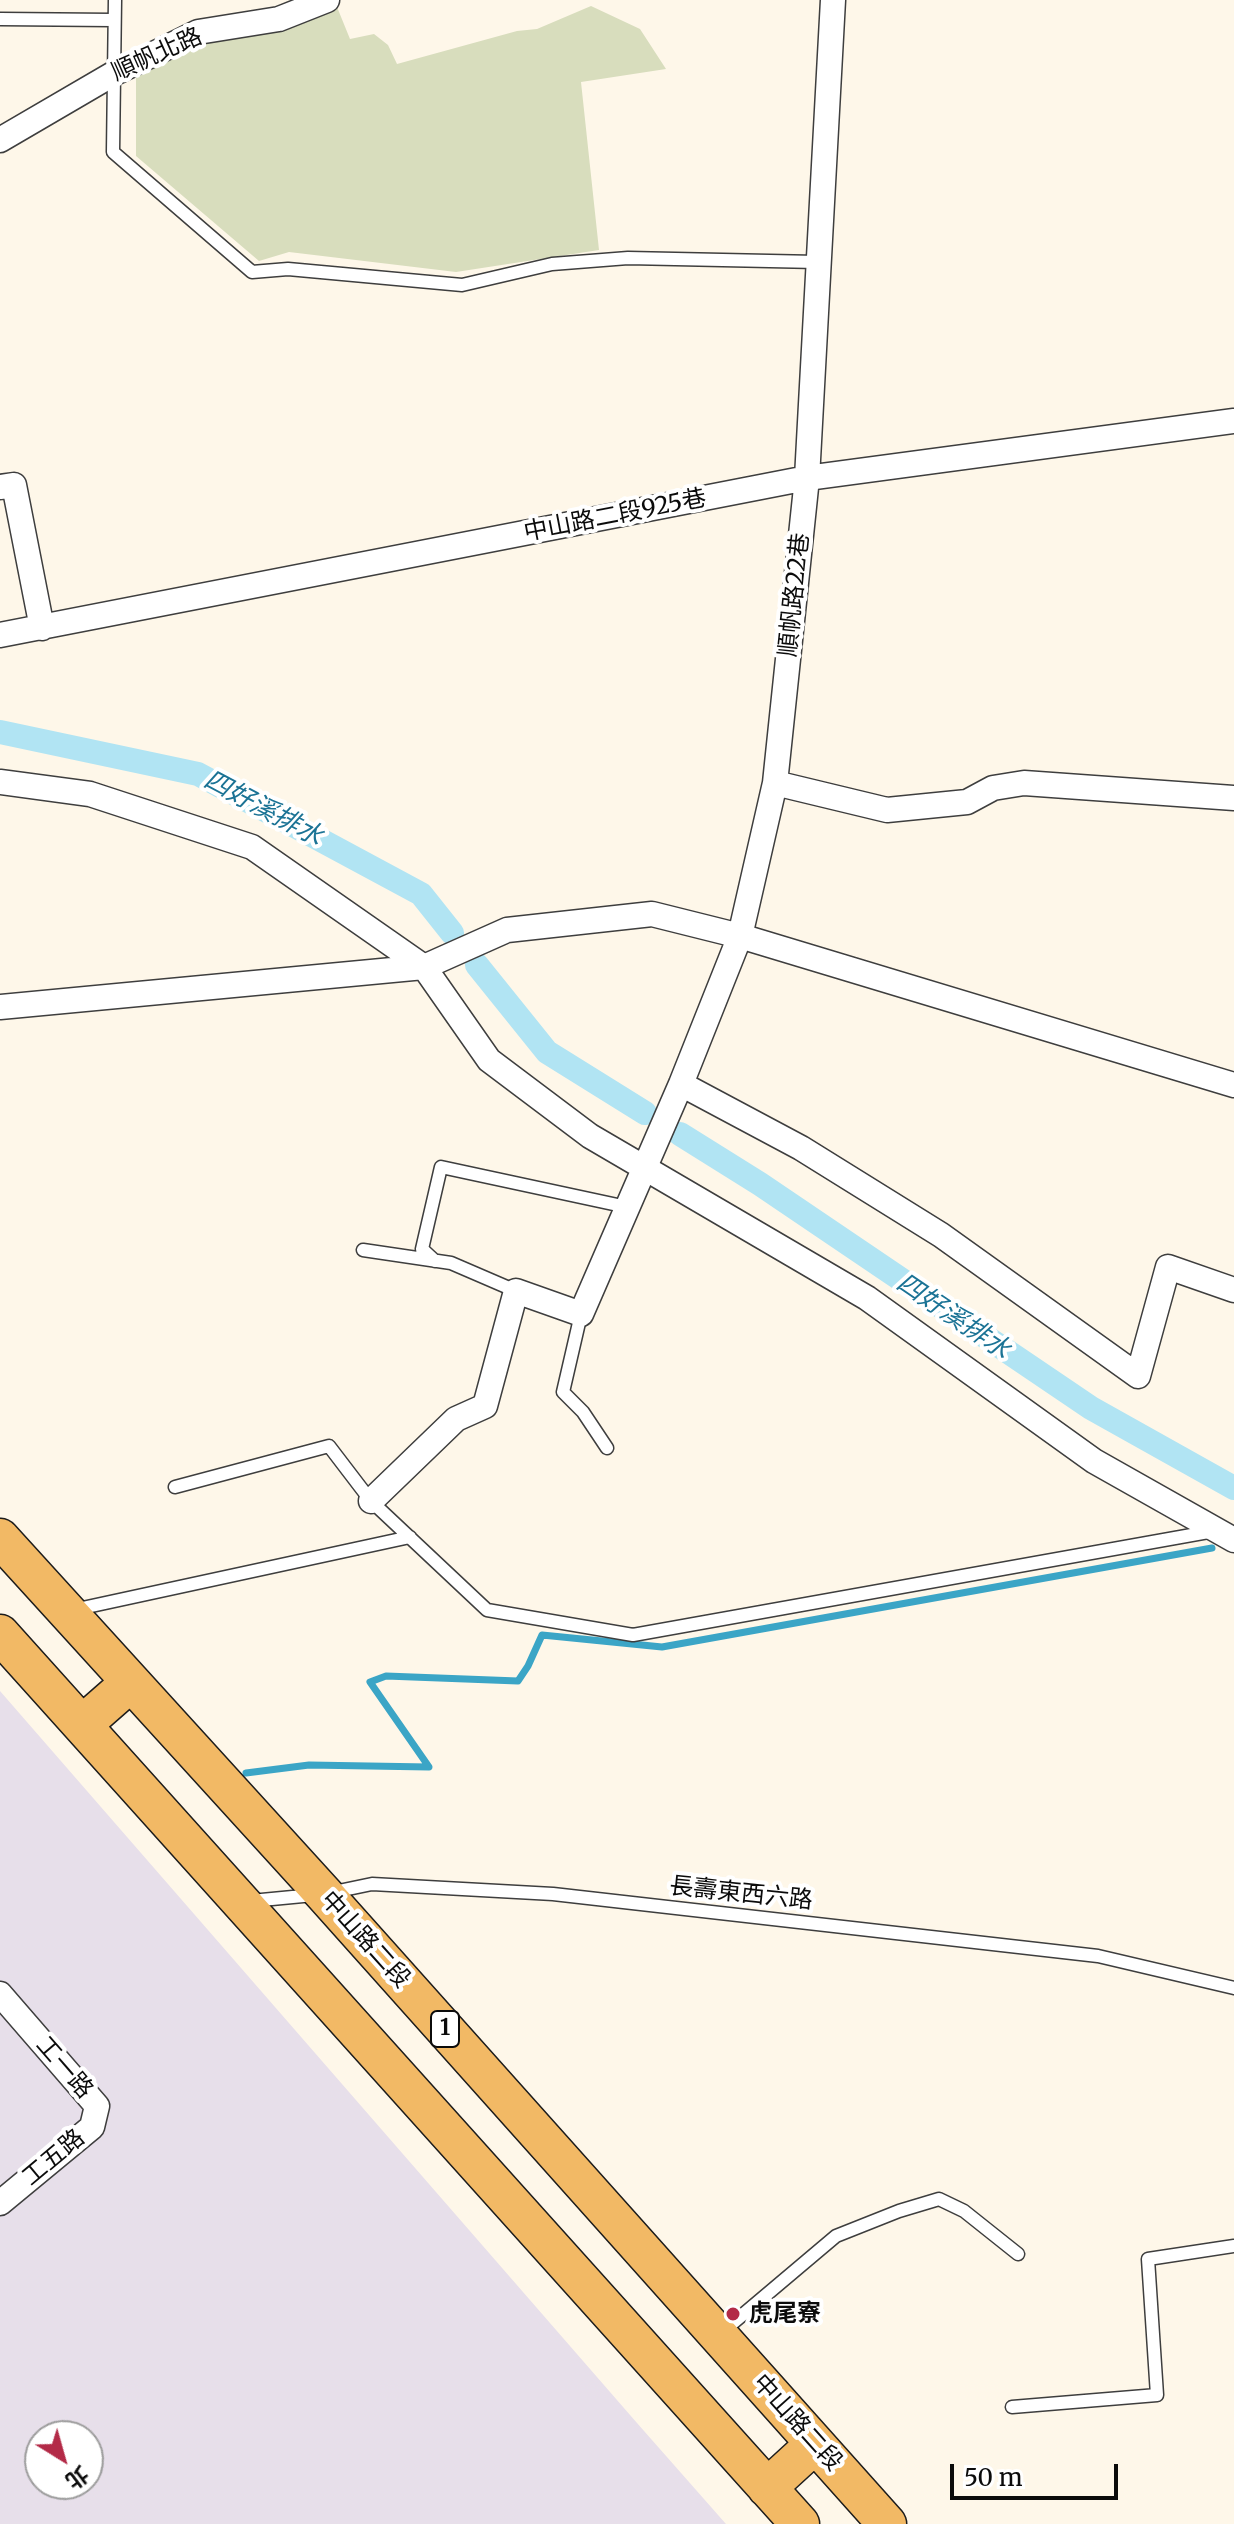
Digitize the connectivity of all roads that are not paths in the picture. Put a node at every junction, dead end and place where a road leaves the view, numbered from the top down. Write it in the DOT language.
graph roads {
  1 [pos="115,0"];
  2 [pos="327,0"];
  3 [pos="833,0"];
  4 [pos="0,19"];
  5 [pos="113,20"];
  6 [pos="113,74"];
  7 [pos="0,140"];
  8 [pos="817,262"];
  9 [pos="1234,421"];
  10 [pos="807,478"];
  11 [pos="0,487"];
  12 [pos="42,628"];
  13 [pos="0,635"];
  14 [pos="0,782"];
  15 [pos="775,783"];
  16 [pos="1234,798"];
  17 [pos="740,936"];
  18 [pos="424,967"];
  19 [pos="0,1007"];
  20 [pos="681,1084"];
  21 [pos="1234,1085"];
  22 [pos="644,1166"];
  23 [pos="627,1207"];
  24 [pos="363,1250"];
  25 [pos="435,1261"];
  26 [pos="1234,1290"];
  27 [pos="516,1291"];
  28 [pos="581,1314"];
  29 [pos="607,1448"];
  30 [pos="175,1487"];
  31 [pos="371,1501"];
  32 [pos="1226,1535"];
  33 [pos="410,1537"];
  34 [pos="0,1538"];
  35 [pos="66,1611"];
  36 [pos="0,1634"];
  37 [pos="131,1682"];
  38 [pos="82,1725"];
  39 [pos="324,1894"];
  40 [pos="240,1902"];
  41 [pos="1234,1988"];
  42 [pos="0,1994"];
  43 [pos="97,2106"];
  44 [pos="0,2203"];
  45 [pos="1234,2246"];
  46 [pos="1018,2254"];
  47 [pos="718,2335"];
  48 [pos="1012,2407"];
  49 [pos="815,2444"];
  50 [pos="767,2488"];
  51 [pos="800,2524"];
  52 [pos="887,2524"];
  1 -- 5 [label="lane"];
  2 -- 6 [label="street, 順帆北路"];
  3 -- 8 [label="street, 順帆路22巷"];
  4 -- 5 [label="lane"];
  5 -- 6 [label="lane"];
  6 -- 7 [label="street, 順帆北路"];
  6 -- 8 [label="lane"];
  8 -- 10 [label="street, 順帆路22巷"];
  9 -- 10 [label="street, 中山路二段925巷"];
  10 -- 12 [label="street, 中山路二段925巷"];
  10 -- 15 [label="street, 順帆路22巷"];
  11 -- 12 [label="street"];
  12 -- 13 [label="street, 中山路二段925巷"];
  14 -- 18 [label="street"];
  15 -- 16 [label="street"];
  15 -- 17 [label="street, 順帆路22巷"];
  17 -- 18 [label="street"];
  17 -- 20 [label="street, 順帆路22巷"];
  17 -- 21 [label="street"];
  18 -- 19 [label="street"];
  18 -- 22 [label="street"];
  20 -- 22 [label="street, 順帆路22巷"];
  20 -- 26 [label="street"];
  22 -- 23 [label="street, 順帆路22巷"];
  22 -- 32 [label="street"];
  23 -- 25 [label="lane"];
  23 -- 28 [label="street, 順帆路22巷"];
  24 -- 25 [label="lane"];
  25 -- 27 [label="lane"];
  27 -- 28 [label="street"];
  27 -- 31 [label="street"];
  28 -- 29 [label="lane"];
  30 -- 31 [label="lane"];
  31 -- 33 [label="lane"];
  32 -- 33 [label="lane"];
  33 -- 35 [label="lane"];
  34 -- 35 [label="main road, 中山路二段 / 1"];
  35 -- 37 [label="main road, 中山路二段 / 1"];
  36 -- 38 [label="main road"];
  37 -- 38 [label="main road"];
  37 -- 39 [label="main road, 中山路二段 / 1"];
  38 -- 40 [label="main road"];
  39 -- 40 [label="lane, 長壽東西六路"];
  39 -- 41 [label="lane, 長壽東西六路"];
  39 -- 47 [label="main road, 中山路二段 / 1"];
  40 -- 50 [label="main road"];
  42 -- 43 [label="street, 工一路"];
  43 -- 44 [label="street, 工五路"];
  45 -- 48 [label="lane"];
  46 -- 47 [label="lane"];
  47 -- 49 [label="main road, 中山路二段 / 1"];
  49 -- 50 [label="main road"];
  49 -- 52 [label="main road, 中山路二段 / 1"];
  50 -- 51 [label="main road"];
}
